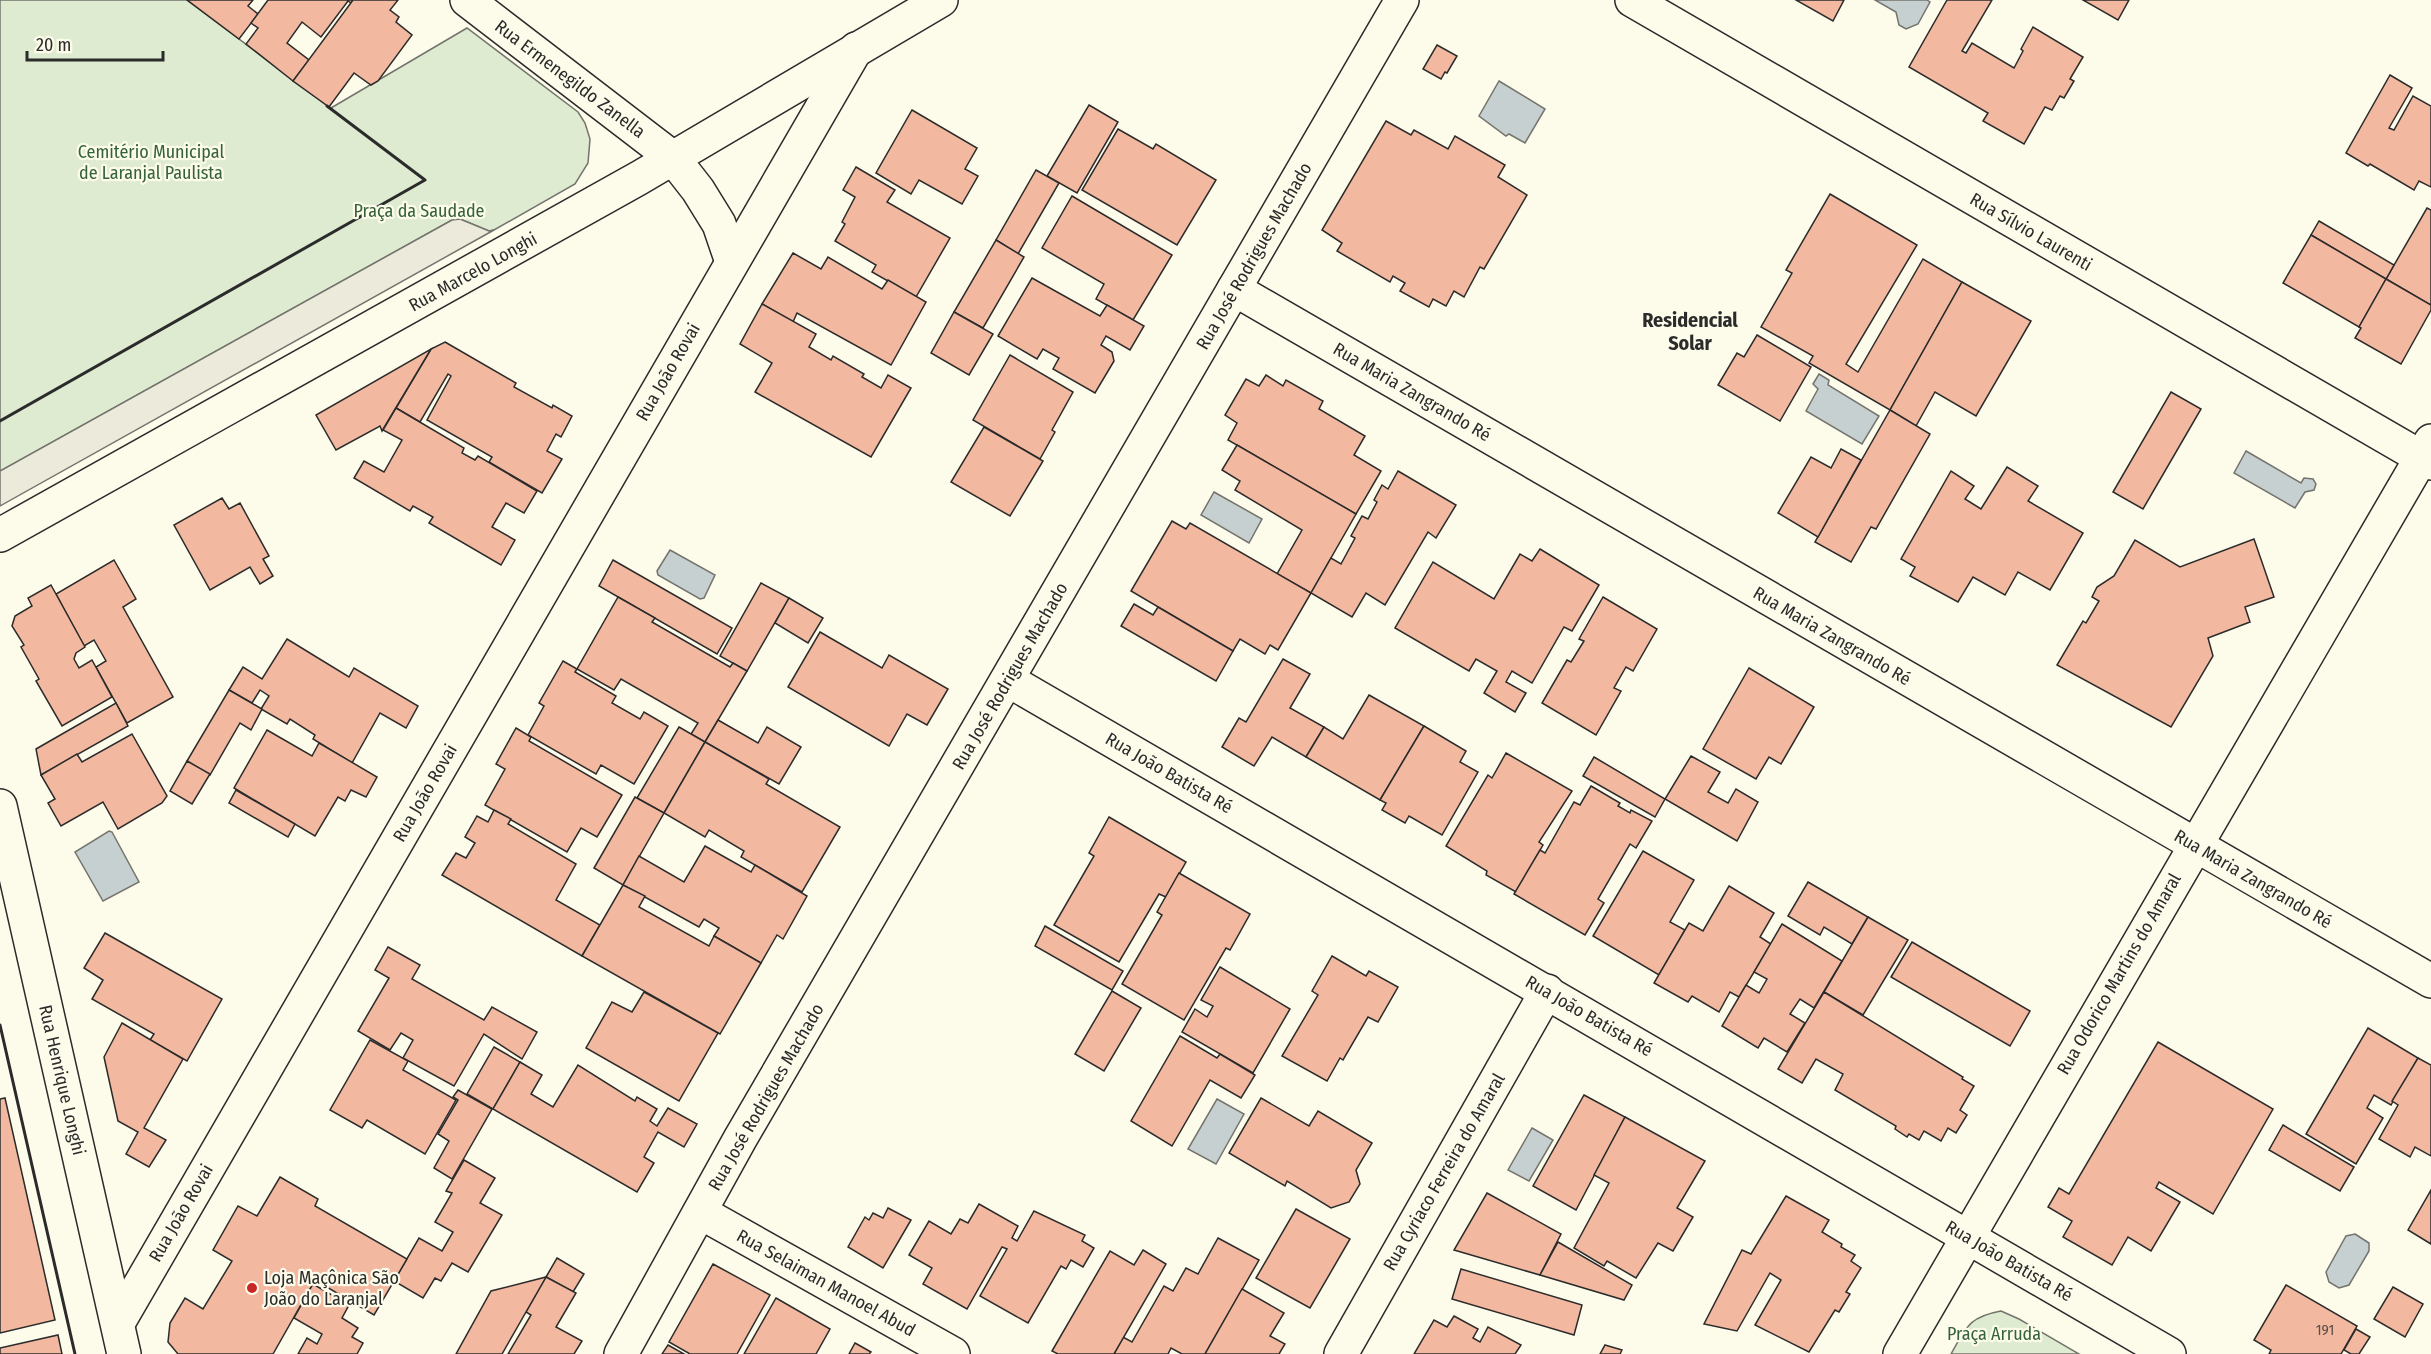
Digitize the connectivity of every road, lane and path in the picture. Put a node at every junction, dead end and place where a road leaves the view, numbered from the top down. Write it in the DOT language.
graph roads {
  1 [pos="467,0"];
  2 [pos="941,0"];
  3 [pos="1402,0"];
  4 [pos="1632,0"];
  5 [pos="856,49"];
  6 [pos="673,158"];
  7 [pos="732,262"];
  8 [pos="1234,289"];
  9 [pos="2428,454"];
  10 [pos="0,535"];
  11 [pos="1008,680"];
  12 [pos="0,806"];
  13 [pos="2194,845"];
  14 [pos="2431,981"];
  15 [pos="1547,991"];
  16 [pos="700,1212"];
  17 [pos="1967,1236"];
  18 [pos="121,1339"];
  19 [pos="621,1354"];
  20 [pos="953,1354"];
  21 [pos="1341,1354"];
  22 [pos="1900,1354"];
  23 [pos="2169,1354"];
  1 -- 6 [label="street, Rua Ermenegildo Zanella"];
  2 -- 5 [label="street, Rua Marcelo Longhi"];
  3 -- 8 [label="street, Rua José Rodrigues Machado"];
  4 -- 9 [label="street, Rua Sílvio Laurenti"];
  5 -- 6 [label="street, Rua Marcelo Longhi"];
  5 -- 7 [label="street, Rua João Rovai"];
  6 -- 7 [label="street"];
  6 -- 10 [label="street, Rua Marcelo Longhi"];
  7 -- 18 [label="street, Rua João Rovai"];
  8 -- 11 [label="street, Rua José Rodrigues Machado"];
  8 -- 13 [label="street, Rua Maria Zangrando Ré"];
  9 -- 13 [label="street, Rua Odorico Martins do Amaral"];
  11 -- 15 [label="street, Rua João Batista Ré"];
  11 -- 16 [label="street, Rua José Rodrigues Machado"];
  12 -- 18 [label="street, Rua Henrique Longhi"];
  13 -- 14 [label="street, Rua Maria Zangrando Ré"];
  13 -- 17 [label="street, Rua Odorico Martins do Amaral"];
  15 -- 17 [label="street, Rua João Batista Ré"];
  15 -- 21 [label="street, Rua Cyriaco Ferreira do Amaral"];
  16 -- 19 [label="street, Rua José Rodrigues Machado"];
  16 -- 20 [label="street, Rua Selaiman Manoel Abud"];
  17 -- 22 [label="street, Rua Odorico Martins do Amaral"];
  17 -- 23 [label="street, Rua João Batista Ré"];
}
